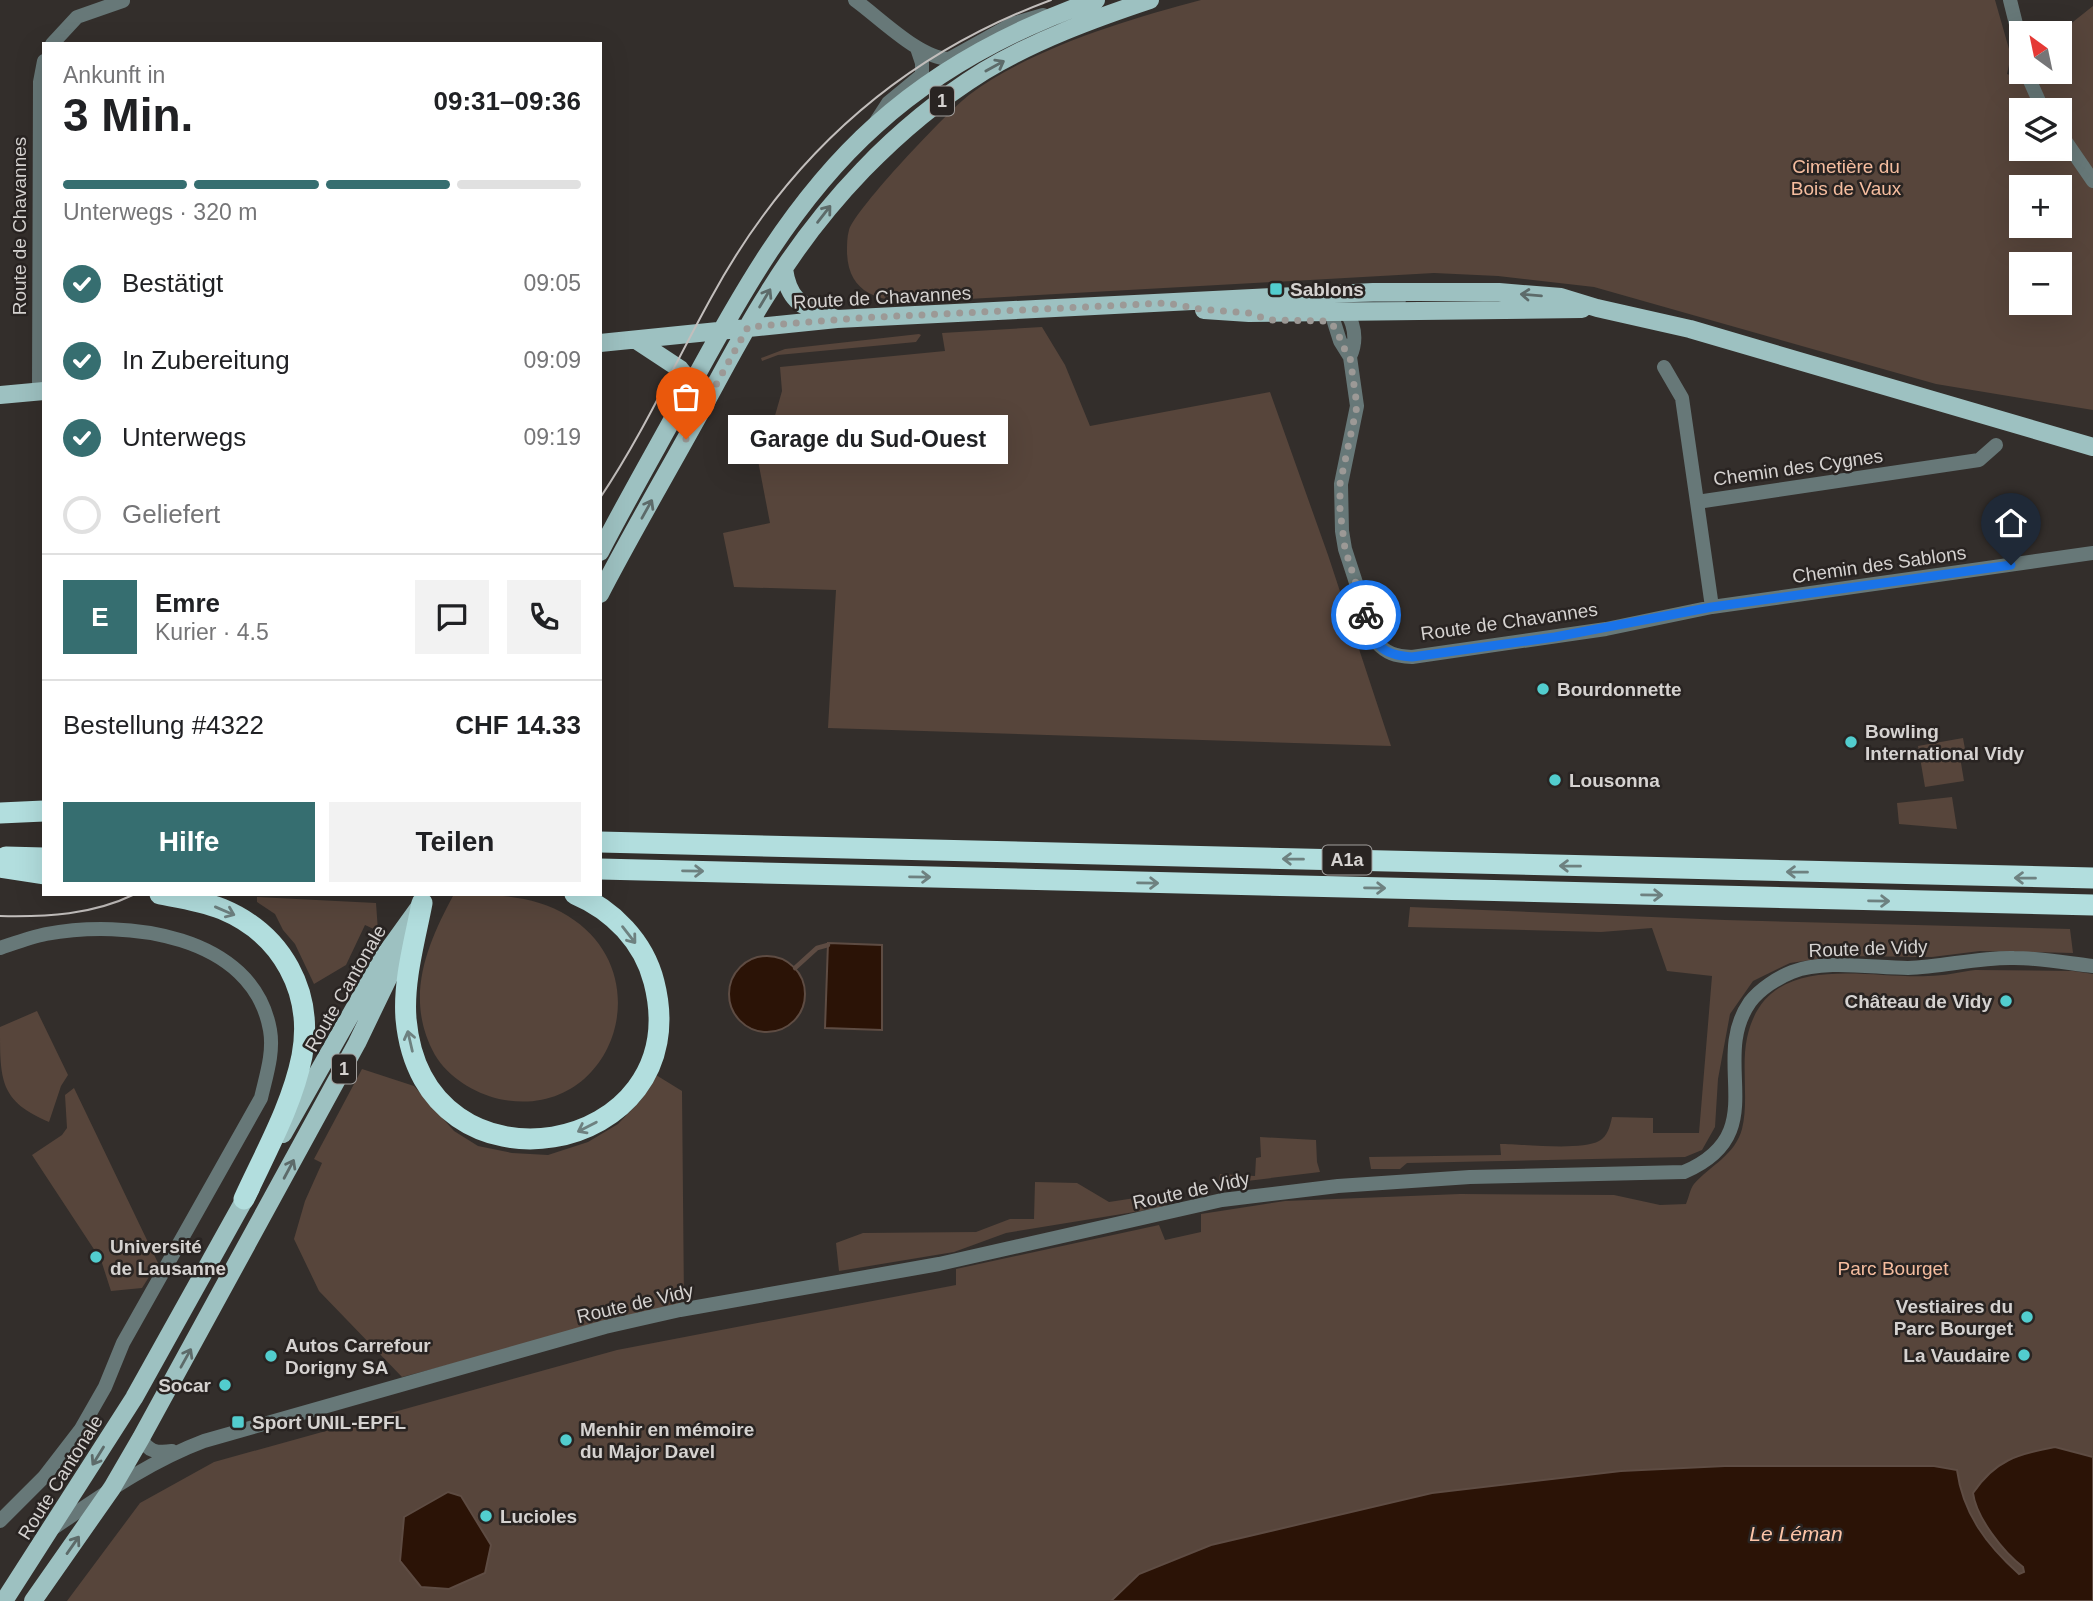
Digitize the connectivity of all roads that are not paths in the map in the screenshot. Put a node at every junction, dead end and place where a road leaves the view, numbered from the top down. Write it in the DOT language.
graph roads {
  1 [pos="855,0"];
  2 [pos="1096,0"];
  3 [pos="1150,0"];
  4 [pos="2010,0"];
  5 [pos="123,1"];
  6 [pos="1058,13"];
  7 [pos="2015,21"];
  8 [pos="54,42"];
  9 [pos="917,48"];
  10 [pos="42,72"];
  11 [pos="875,126"];
  12 [pos="2072,150"];
  13 [pos="2093,181"];
  14 [pos="784,269"];
  15 [pos="1499,292"];
  16 [pos="1247,306"];
  17 [pos="1598,308"];
  18 [pos="1342,318"];
  19 [pos="837,319"];
  20 [pos="748,327"];
  21 [pos="722,330"];
  22 [pos="636,340"];
  23 [pos="602,343"];
  24 [pos="1664,367"];
  25 [pos="42,392"];
  26 [pos="687,393"];
  27 [pos="0,395"];
  28 [pos="1997,445"];
  29 [pos="2093,447"];
  30 [pos="1697,502"];
  31 [pos="602,548"];
  32 [pos="2093,553"];
  33 [pos="602,590"];
  34 [pos="1712,607"];
  35 [pos="42,811"];
  36 [pos="0,813"];
  37 [pos="0,824"];
  38 [pos="42,826"];
  39 [pos="602,842"];
  40 [pos="0,857"];
  41 [pos="42,858"];
  42 [pos="0,867"];
  43 [pos="602,869"];
  44 [pos="42,874"];
  45 [pos="2093,878"];
  46 [pos="168,896"];
  47 [pos="578,896"];
  48 [pos="424,899"];
  49 [pos="2093,905"];
  50 [pos="0,948"];
  51 [pos="2093,966"];
  52 [pos="244,1199"];
  53 [pos="141,1438"];
  54 [pos="180,1450"];
  55 [pos="112,1488"];
  56 [pos="0,1521"];
  57 [pos="51,1530"];
  58 [pos="2,1601"];
  59 [pos="33,1601"];
  1 -- 9 [label="street"];
  2 -- 6 [label="main road, 1"];
  14 -- 3 [label="main road, 1, one-way"];
  4 -- 7 [label="street"];
  5 -- 8 [label="street"];
  6 -- 9 [label="street"];
  6 -- 11 [label="main road, 1"];
  9 -- 11 [label="street"];
  10 -- 25 [label="street, Route de Chavannes"];
  11 -- 21 [label="main road, 1"];
  12 -- 13 [label="street"];
  14 -- 19 [label="main road"];
  20 -- 14 [label="main road, 1, one-way"];
  15 -- 16 [label="main road, Route de Chavannes"];
  17 -- 15 [label="main road, Route de Chavannes, one-way"];
  15 -- 18 [label="street, Route de Chavannes"];
  16 -- 18 [label="main road, Route de Chavannes"];
  16 -- 19 [label="main road, Route de Chavannes"];
  17 -- 18 [label="main road, Route de Chavannes"];
  17 -- 29 [label="main road, Route de Chavannes"];
  18 -- 34 [label="street, Route de Chavannes"];
  19 -- 20 [label="main road, Route de Chavannes"];
  20 -- 21 [label="main road, Route de Chavannes"];
  33 -- 20 [label="main road, 1, one-way"];
  21 -- 22 [label="main road, Route de Chavannes"];
  21 -- 26 [label="main road, 1"];
  22 -- 23 [label="main road, Route de Chavannes"];
  22 -- 26 [label="main road"];
  24 -- 30 [label="street, Chemin des Cygnes"];
  25 -- 27 [label="main road, Route de Chavannes"];
  26 -- 31 [label="main road, 1"];
  28 -- 30 [label="street, Chemin des Cygnes"];
  30 -- 34 [label="street"];
  32 -- 34 [label="street, Chemin des Sablons"];
  35 -- 36 [label="highway"];
  37 -- 38 [label="highway"];
  45 -- 39 [label="highway, A1a, one-way"];
  40 -- 41 [label="highway"];
  42 -- 44 [label="highway"];
  43 -- 49 [label="highway, A1a, one-way"];
  46 -- 52 [label="highway, one-way"];
  47 -- 48 [label="highway, one-way"];
  48 -- 52 [label="main road, Route Cantonale / 1"];
  53 -- 48 [label="main road, Route Cantonale / 1, one-way"];
  50 -- 56 [label="street"];
  51 -- 54 [label="street, Route de Vidy"];
  52 -- 57 [label="main road, Route Cantonale / 1, one-way"];
  53 -- 54 [label="street, Route de Vidy"];
  53 -- 55 [label="main road, Route Cantonale / 1"];
  54 -- 55 [label="street, Route de Vidy"];
  55 -- 57 [label="street, Route de Vidy"];
  59 -- 55 [label="main road, Route Cantonale / 1, one-way"];
  57 -- 58 [label="main road, Route Cantonale / 1"];
}
